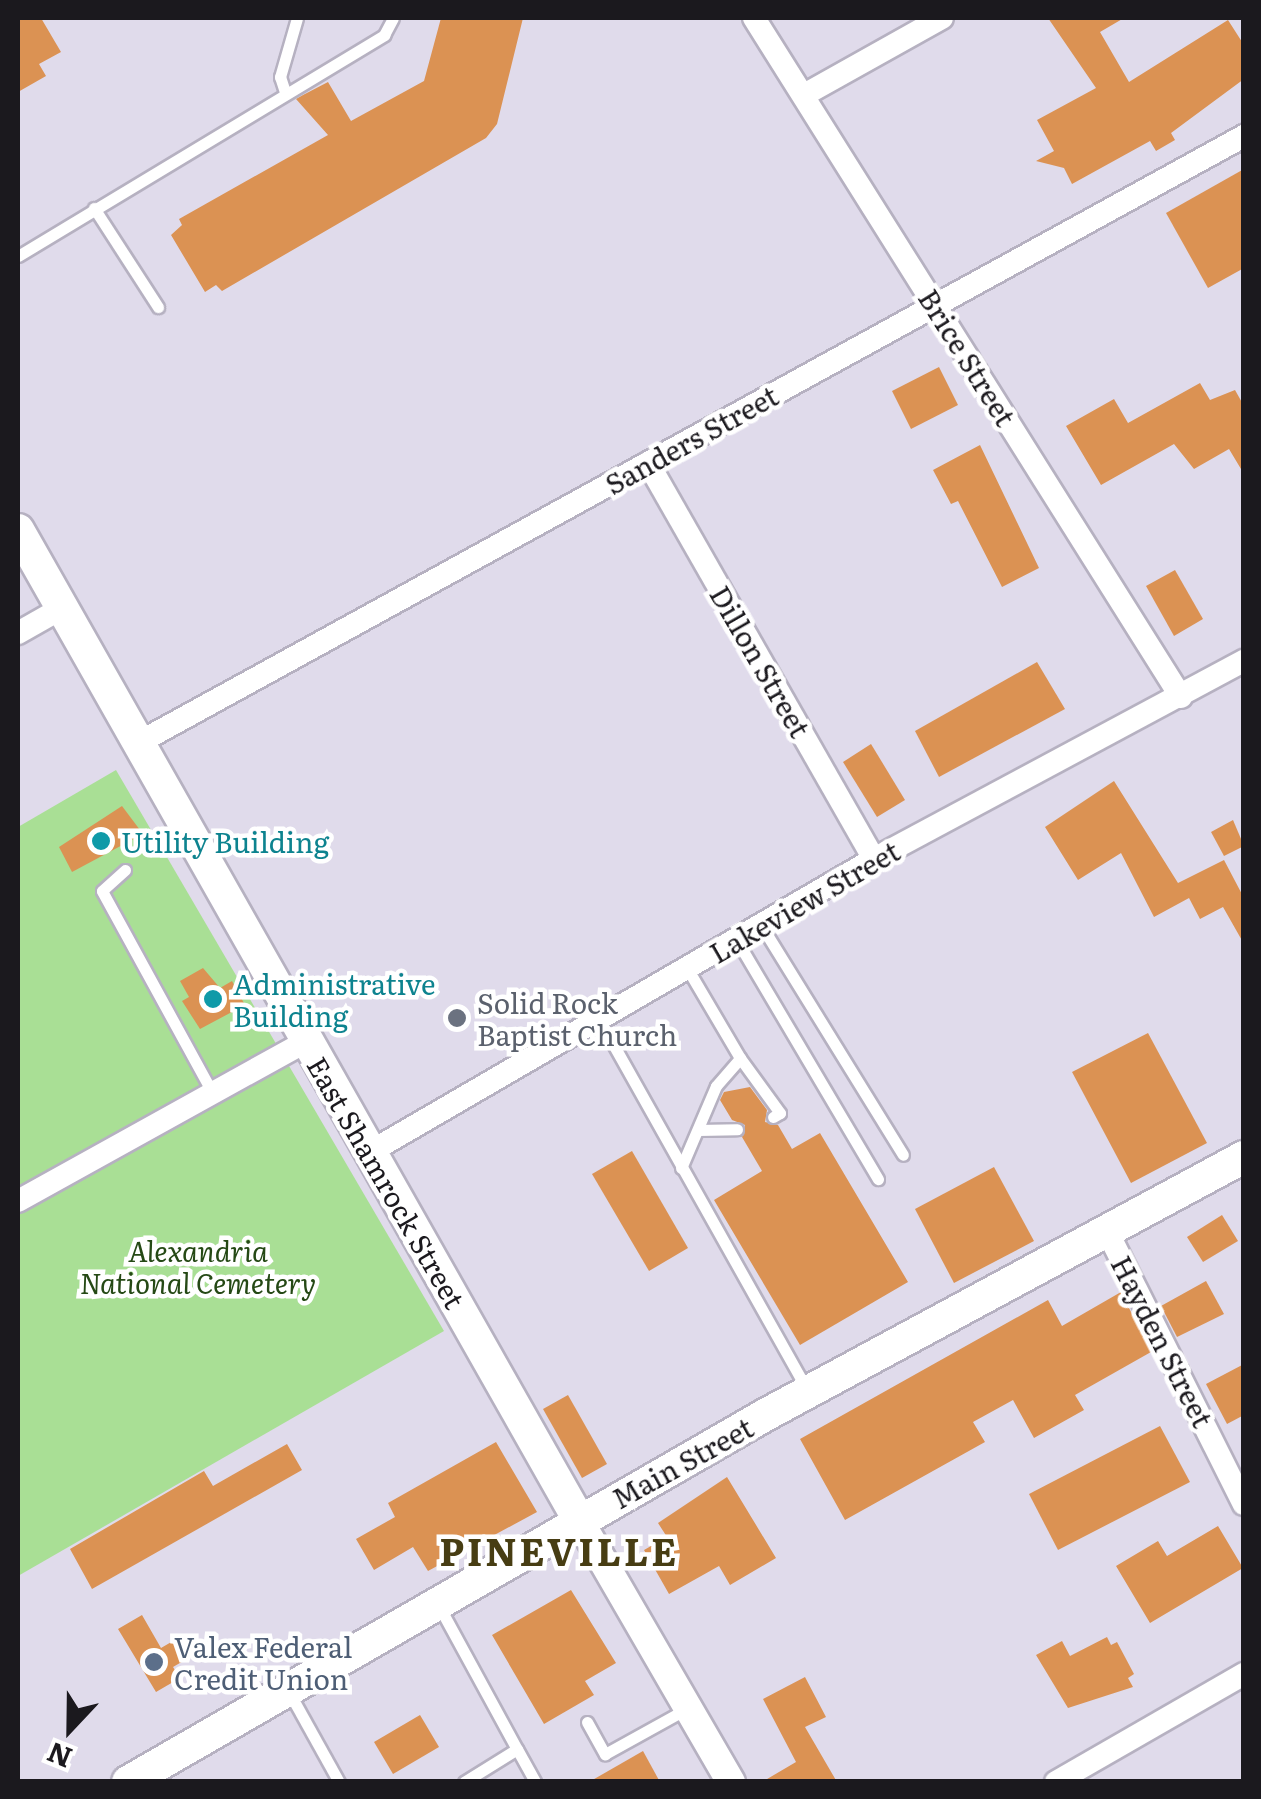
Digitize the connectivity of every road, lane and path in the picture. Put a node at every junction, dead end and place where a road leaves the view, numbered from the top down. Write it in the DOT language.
graph roads {
  1 [pos="296,18"];
  2 [pos="393,18"];
  3 [pos="754,18"];
  4 [pos="942,18"];
  5 [pos="286,92"];
  6 [pos="804,95"];
  7 [pos="1244,136"];
  8 [pos="94,208"];
  9 [pos="18,256"];
  10 [pos="936,305"];
  11 [pos="158,308"];
  12 [pos="648,463"];
  13 [pos="18,530"];
  14 [pos="62,608"];
  15 [pos="18,633"];
  16 [pos="1244,661"];
  17 [pos="1181,697"];
  18 [pos="138,743"];
  19 [pos="874,859"];
  20 [pos="125,870"];
  21 [pos="761,925"];
  22 [pos="736,939"];
  23 [pos="687,968"];
  24 [pos="600,1019"];
  25 [pos="307,1040"];
  26 [pos="740,1058"];
  27 [pos="212,1092"];
  28 [pos="773,1117"];
  29 [pos="737,1128"];
  30 [pos="698,1130"];
  31 [pos="370,1152"];
  32 [pos="903,1155"];
  33 [pos="1244,1157"];
  34 [pos="682,1168"];
  35 [pos="878,1178"];
  36 [pos="18,1201"];
  37 [pos="1108,1233"];
  38 [pos="808,1392"];
  39 [pos="1244,1504"];
  40 [pos="579,1520"];
  41 [pos="438,1604"];
  42 [pos="1244,1674"];
  43 [pos="288,1690"];
  44 [pos="688,1708"];
  45 [pos="587,1722"];
  46 [pos="516,1749"];
  47 [pos="128,1782"];
  48 [pos="339,1782"];
  49 [pos="464,1782"];
  50 [pos="535,1782"];
  51 [pos="731,1782"];
  52 [pos="1056,1782"];
  1 -- 5 [label="lane"];
  2 -- 5 [label="lane"];
  3 -- 6 [label="street, Brice Street"];
  4 -- 6 [label="street"];
  5 -- 8 [label="lane"];
  6 -- 10 [label="street, Brice Street"];
  7 -- 10 [label="street, Sanders Street"];
  8 -- 9 [label="lane"];
  8 -- 11 [label="lane"];
  10 -- 12 [label="street, Sanders Street"];
  10 -- 17 [label="street, Brice Street"];
  12 -- 18 [label="street, Sanders Street"];
  12 -- 19 [label="street, Dillon Street"];
  13 -- 14 [label="main road, East Shamrock Street"];
  14 -- 15 [label="street"];
  14 -- 18 [label="main road, East Shamrock Street"];
  16 -- 17 [label="street, Lakeview Street"];
  17 -- 19 [label="street, Lakeview Street"];
  18 -- 25 [label="main road, East Shamrock Street"];
  19 -- 21 [label="street, Lakeview Street"];
  20 -- 27 [label="lane"];
  21 -- 22 [label="street, Lakeview Street"];
  21 -- 32 [label="lane"];
  22 -- 23 [label="street, Lakeview Street"];
  22 -- 35 [label="lane"];
  23 -- 24 [label="street, Lakeview Street"];
  23 -- 26 [label="lane"];
  24 -- 31 [label="street, Lakeview Street"];
  24 -- 34 [label="lane"];
  25 -- 27 [label="street"];
  25 -- 31 [label="main road, East Shamrock Street"];
  26 -- 28 [label="lane"];
  26 -- 30 [label="lane"];
  27 -- 36 [label="street"];
  29 -- 30 [label="lane"];
  30 -- 34 [label="lane"];
  31 -- 40 [label="main road, East Shamrock Street"];
  33 -- 37 [label="main road, Main Street"];
  34 -- 38 [label="lane"];
  37 -- 38 [label="main road, Main Street"];
  37 -- 39 [label="street, Hayden Street"];
  38 -- 40 [label="main road, Main Street"];
  40 -- 41 [label="main road, Main Street"];
  40 -- 44 [label="street"];
  41 -- 43 [label="main road, Main Street"];
  41 -- 46 [label="lane"];
  42 -- 52 [label="street"];
  43 -- 47 [label="main road, Main Street"];
  43 -- 48 [label="lane"];
  44 -- 45 [label="lane"];
  44 -- 51 [label="street"];
  46 -- 49 [label="lane"];
  46 -- 50 [label="lane"];
}
